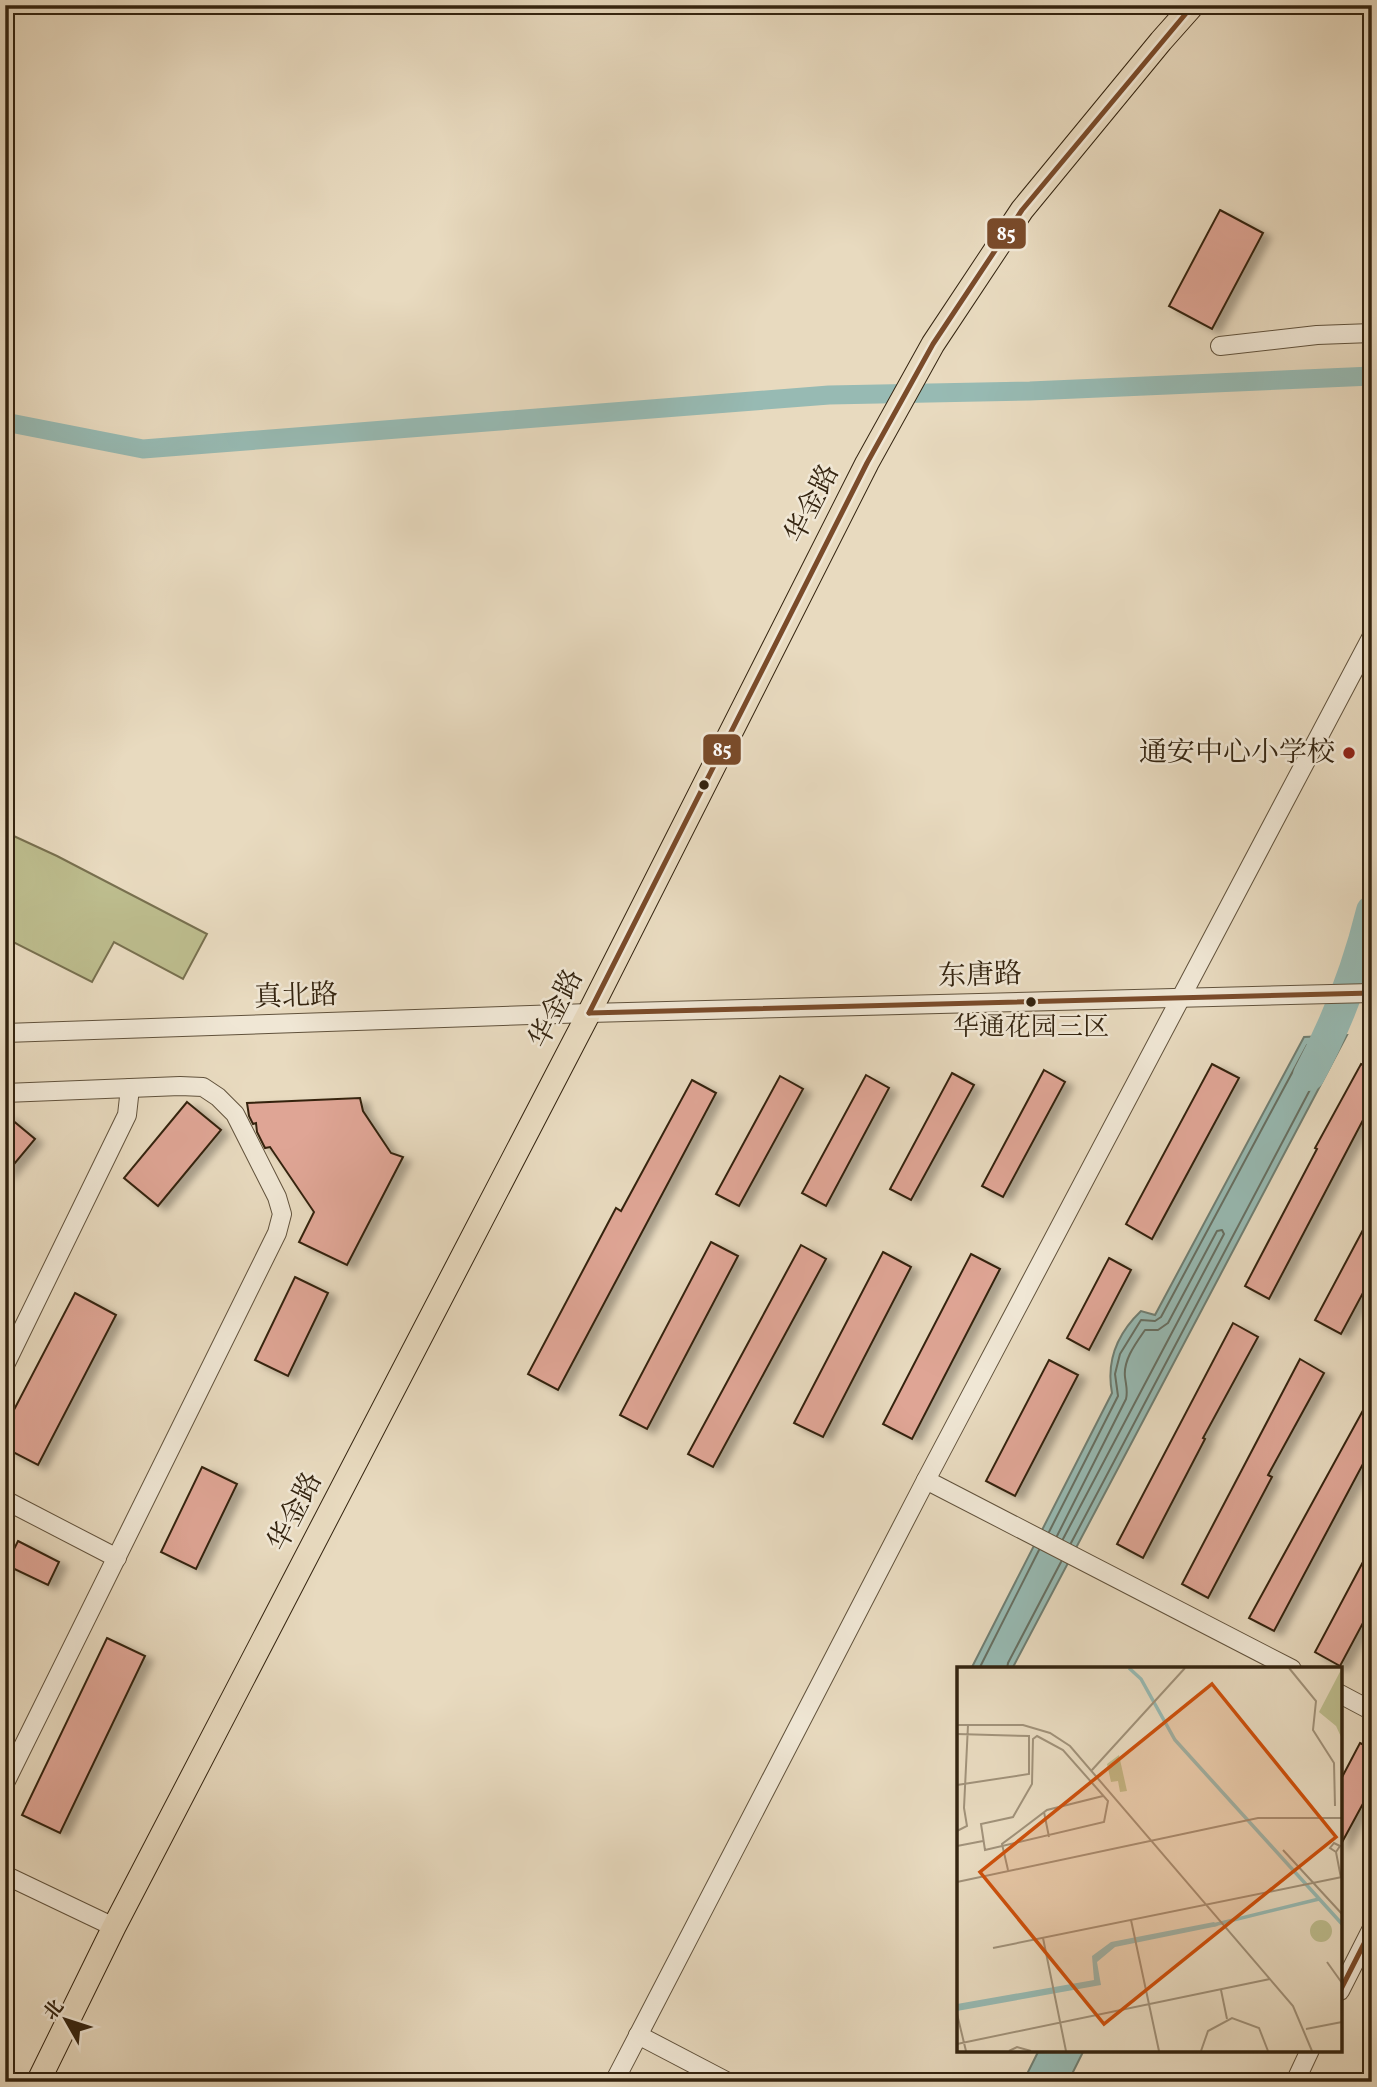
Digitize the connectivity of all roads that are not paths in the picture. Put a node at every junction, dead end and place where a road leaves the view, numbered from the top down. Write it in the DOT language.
graph roads {
  1 [pos="1193,5"];
  2 [pos="1372,333"];
  3 [pos="1220,346"];
  4 [pos="1372,636"];
  5 [pos="1372,993"];
  6 [pos="1182,997"];
  7 [pos="589,1013"];
  8 [pos="5,1033"];
  9 [pos="130,1087"];
  10 [pos="5,1093"];
  11 [pos="5,1365"];
  12 [pos="926,1480"];
  13 [pos="5,1500"];
  14 [pos="117,1558"];
  15 [pos="1288,1667"];
  16 [pos="1342,1695"];
  17 [pos="1372,1710"];
  18 [pos="5,1783"];
  19 [pos="5,1874"];
  20 [pos="114,1927"];
  21 [pos="1372,1928"];
  22 [pos="1342,1987"];
  23 [pos="638,2035"];
  24 [pos="1309,2052"];
  25 [pos="38,2082"];
  26 [pos="614,2082"];
  27 [pos="728,2082"];
  28 [pos="1295,2082"];
  1 -- 7 [label="main road, 华金路"];
  2 -- 3 [label="street"];
  4 -- 6 [label="street"];
  5 -- 6 [label="street, 东唐路"];
  6 -- 7 [label="street, 东唐路"];
  6 -- 12 [label="street"];
  7 -- 8 [label="street, 真北路"];
  7 -- 20 [label="main road, 华金路"];
  9 -- 10 [label="street"];
  9 -- 11 [label="street"];
  9 -- 14 [label="street"];
  12 -- 15 [label="street"];
  12 -- 23 [label="street"];
  13 -- 14 [label="street"];
  14 -- 18 [label="street"];
  16 -- 17 [label="street"];
  19 -- 20 [label="street"];
  20 -- 25 [label="main road, 华金路"];
  21 -- 22 [label="street"];
  23 -- 26 [label="street"];
  23 -- 27 [label="street"];
  24 -- 28 [label="street"];
}
